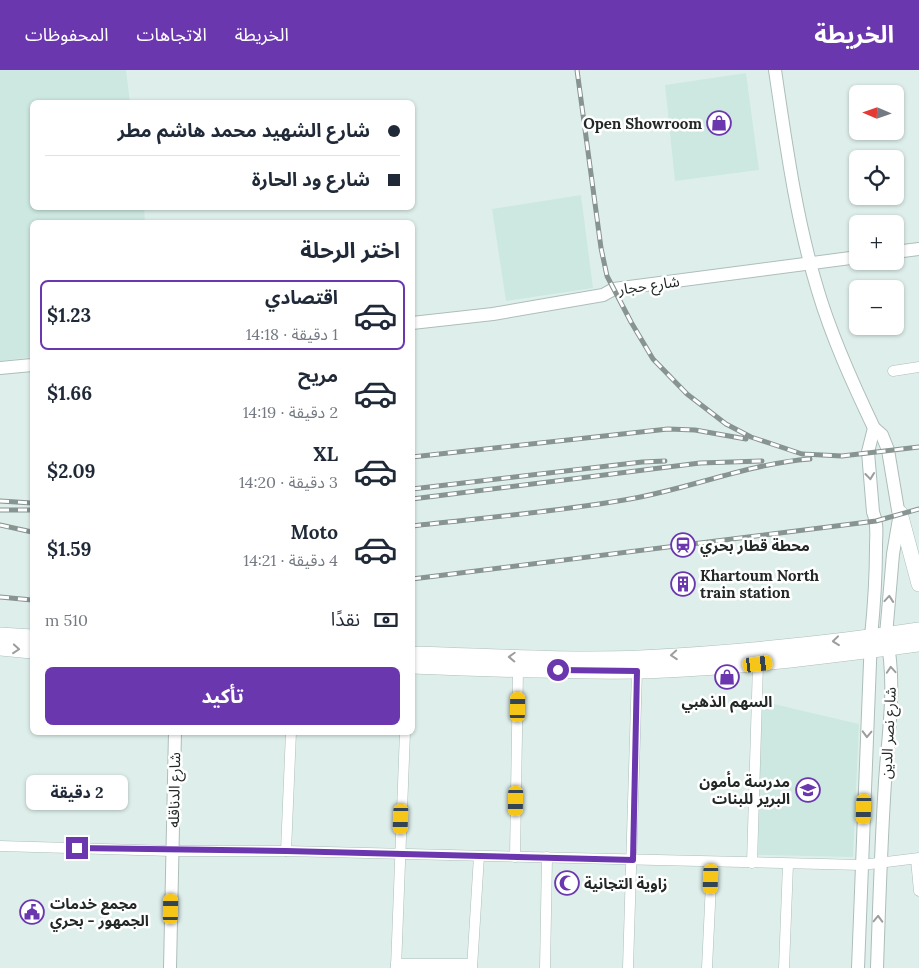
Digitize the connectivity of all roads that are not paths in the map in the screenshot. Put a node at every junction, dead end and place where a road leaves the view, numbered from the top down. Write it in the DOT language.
graph roads {
  1 [pos="775,70"];
  2 [pos="919,249"];
  3 [pos="904,251"];
  4 [pos="849,258"];
  5 [pos="810,262"];
  6 [pos="415,323"];
  7 [pos="30,365"];
  8 [pos="919,367"];
  9 [pos="0,368"];
  10 [pos="893,372"];
  11 [pos="874,428"];
  12 [pos="900,513"];
  13 [pos="919,584"];
  14 [pos="919,630"];
  15 [pos="0,635"];
  16 [pos="30,637"];
  17 [pos="888,641"];
  18 [pos="870,644"];
  19 [pos="919,644"];
  20 [pos="0,648"];
  21 [pos="30,651"];
  22 [pos="415,654"];
  23 [pos="758,664"];
  24 [pos="415,666"];
  25 [pos="518,670"];
  26 [pos="637,671"];
  27 [pos="175,735"];
  28 [pos="291,735"];
  29 [pos="405,735"];
  30 [pos="0,846"];
  31 [pos="172,851"];
  32 [pos="286,851"];
  33 [pos="400,854"];
  34 [pos="479,856"];
  35 [pos="515,857"];
  36 [pos="547,857"];
  37 [pos="918,858"];
  38 [pos="633,860"];
  39 [pos="712,862"];
  40 [pos="880,862"];
  41 [pos="752,863"];
  42 [pos="788,864"];
  43 [pos="862,865"];
  44 [pos="919,891"];
  45 [pos="396,966"];
  46 [pos="472,966"];
  47 [pos="170,968"];
  48 [pos="545,968"];
  49 [pos="628,968"];
  50 [pos="707,968"];
  51 [pos="784,968"];
  52 [pos="858,968"];
  53 [pos="877,968"];
  1 -- 5 [label="street"];
  2 -- 3 [label="street"];
  4 -- 5 [label="street, شارع حجار"];
  5 -- 6 [label="street, شارع حجار"];
  5 -- 11 [label="street"];
  7 -- 9 [label="street"];
  8 -- 10 [label="street"];
  11 -- 12 [label="street"];
  11 -- 18 [label="street, شارع نصر الدين, one-way"];
  12 -- 13 [label="main road"];
  17 -- 12 [label="street, شارع نصر الدين, one-way"];
  14 -- 17 [label="main road"];
  15 -- 16 [label="main road"];
  17 -- 18 [label="main road"];
  17 -- 19 [label="main road"];
  40 -- 17 [label="street, شارع نصر الدين, one-way"];
  18 -- 22 [label="main road, one-way"];
  18 -- 23 [label="main road"];
  18 -- 43 [label="street, شارع نصر الدين, one-way"];
  20 -- 21 [label="main road, one-way"];
  23 -- 26 [label="main road"];
  23 -- 41 [label="street"];
  24 -- 25 [label="main road"];
  25 -- 26 [label="main road"];
  25 -- 35 [label="street"];
  26 -- 38 [label="street"];
  27 -- 31 [label="street, شارع الدناقله"];
  28 -- 32 [label="street"];
  29 -- 33 [label="street"];
  30 -- 31 [label="street"];
  31 -- 32 [label="street"];
  31 -- 47 [label="street, شارع الدناقله"];
  32 -- 33 [label="street"];
  33 -- 34 [label="street"];
  33 -- 45 [label="street"];
  34 -- 35 [label="street"];
  34 -- 46 [label="street"];
  35 -- 36 [label="street"];
  36 -- 38 [label="street"];
  36 -- 48 [label="street"];
  37 -- 40 [label="street"];
  37 -- 44 [label="street"];
  38 -- 39 [label="street"];
  38 -- 49 [label="street"];
  39 -- 41 [label="street"];
  39 -- 50 [label="street"];
  40 -- 43 [label="street"];
  53 -- 40 [label="street, شارع نصر الدين, one-way"];
  41 -- 42 [label="street"];
  42 -- 43 [label="street"];
  42 -- 51 [label="street"];
  43 -- 52 [label="street, شارع نصر الدين"];
  45 -- 46 [label="street"];
}
